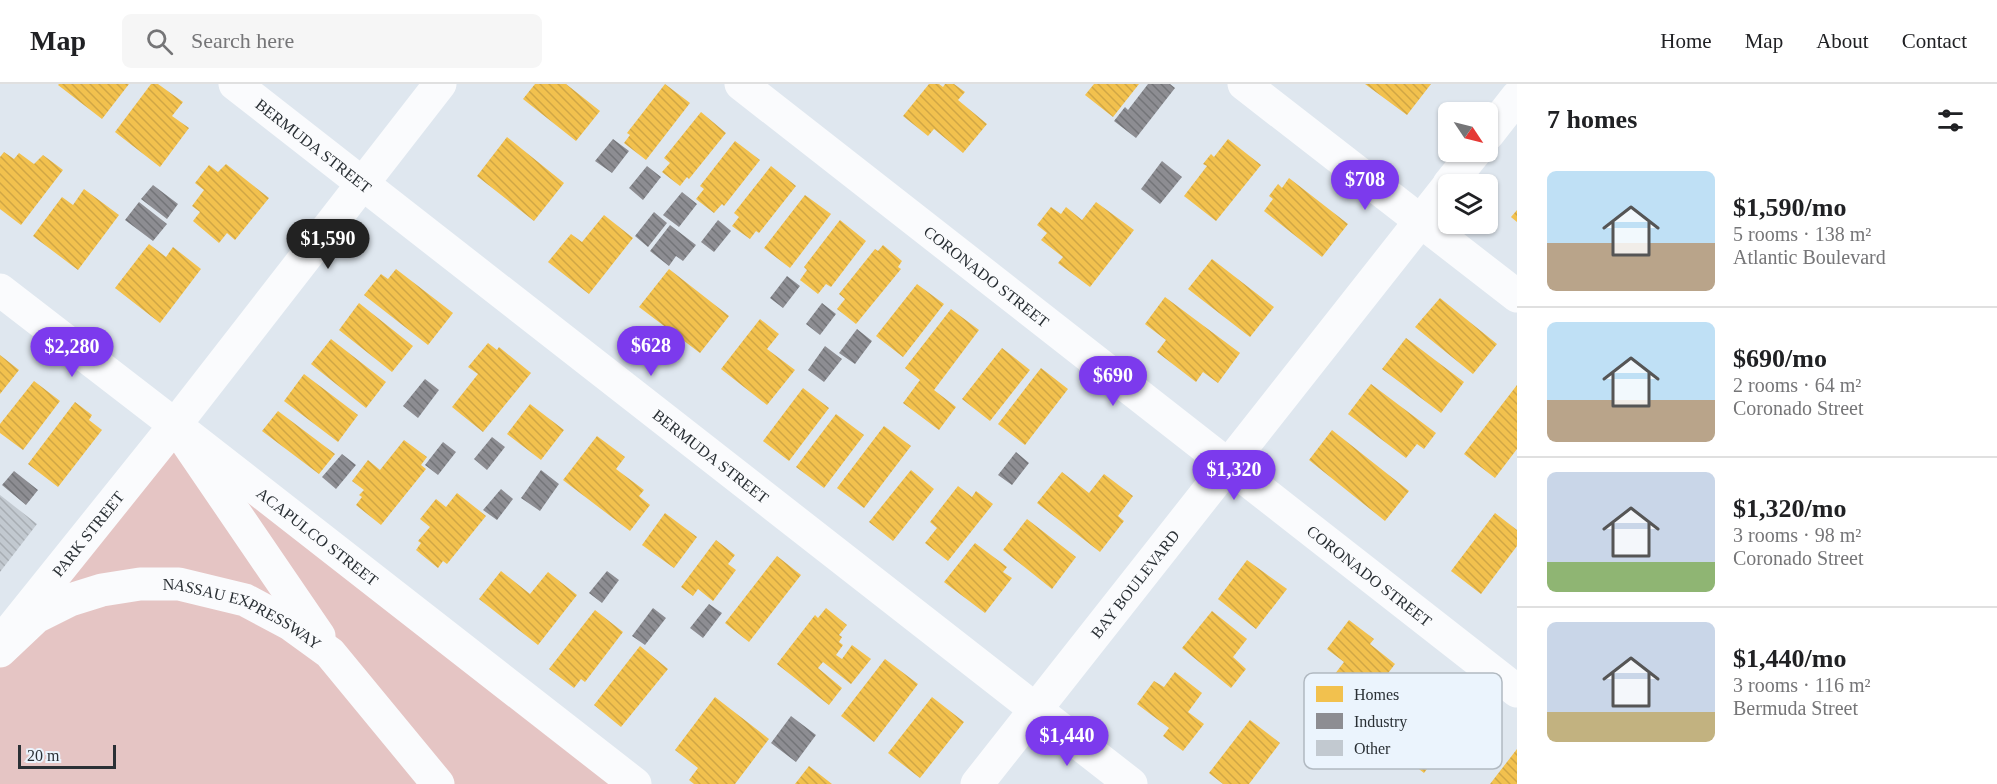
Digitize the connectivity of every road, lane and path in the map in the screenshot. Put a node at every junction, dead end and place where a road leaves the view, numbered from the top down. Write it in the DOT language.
graph roads {
  1 [pos="235,84"];
  2 [pos="440,84"];
  3 [pos="741,84"];
  4 [pos="1244,84"];
  5 [pos="1517,97"];
  6 [pos="1498,121"];
  7 [pos="1467,162"];
  8 [pos="1458,174"];
  9 [pos="362,184"];
  10 [pos="1438,199"];
  11 [pos="1420,222"];
  12 [pos="0,290"];
  13 [pos="1517,296"];
  14 [pos="175,425"];
  15 [pos="1229,466"];
  16 [pos="0,643"];
  17 [pos="0,651"];
  18 [pos="330,653"];
  19 [pos="1495,673"];
  20 [pos="1502,678"];
  21 [pos="1517,690"];
  22 [pos="1035,709"];
  23 [pos="438,784"];
  24 [pos="635,784"];
  25 [pos="976,784"];
  26 [pos="1131,784"];
  1 -- 9 [label="main road, BERMUDA STREET"];
  2 -- 9 [label="main road, PARK STREET"];
  3 -- 15 [label="main road, CORONADO STREET"];
  4 -- 11 [label="main road"];
  5 -- 6 [label="main road"];
  7 -- 8 [label="main road, BAY BOULEVARD"];
  9 -- 14 [label="main road, PARK STREET"];
  9 -- 22 [label="main road, BERMUDA STREET"];
  10 -- 11 [label="main road, BAY BOULEVARD"];
  11 -- 13 [label="main road"];
  11 -- 15 [label="main road, BAY BOULEVARD"];
  12 -- 14 [label="main road, ACAPULCO STREET"];
  14 -- 16 [label="main road, PARK STREET"];
  14 -- 18 [label="main road"];
  14 -- 24 [label="main road, ACAPULCO STREET"];
  15 -- 19 [label="main road, CORONADO STREET"];
  15 -- 22 [label="main road, BAY BOULEVARD"];
  17 -- 18 [label="main road, NASSAU EXPRESSWAY"];
  18 -- 23 [label="main road, NASSAU EXPRESSWAY"];
  20 -- 21 [label="main road, CORONADO STREET"];
  22 -- 25 [label="main road, BAY BOULEVARD"];
  22 -- 26 [label="main road, BERMUDA STREET"];
}
